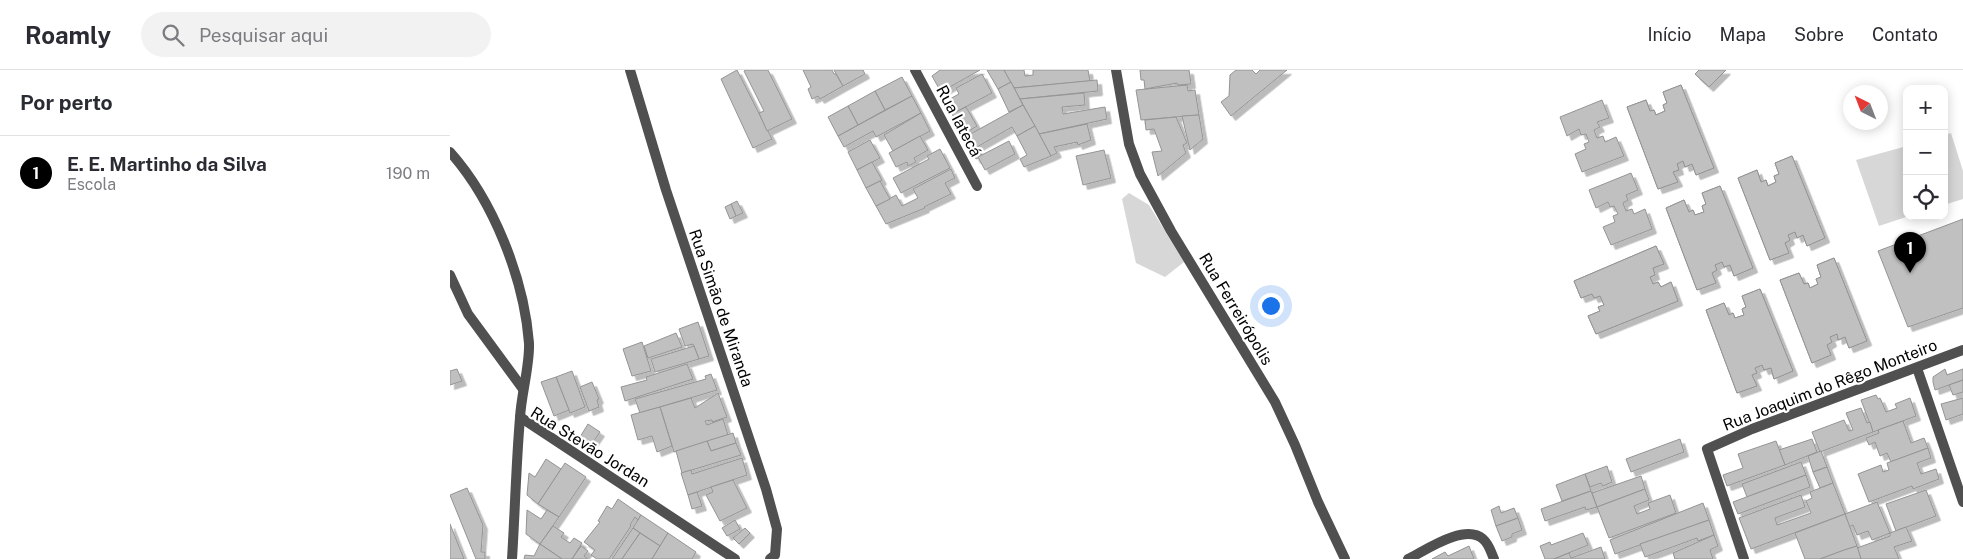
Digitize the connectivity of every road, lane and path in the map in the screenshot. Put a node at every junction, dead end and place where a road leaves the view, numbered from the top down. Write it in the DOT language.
graph roads {
  1 [pos="630,70"];
  2 [pos="915,70"];
  3 [pos="1116,70"];
  4 [pos="450,152"];
  5 [pos="977,186"];
  6 [pos="450,275"];
  7 [pos="1963,350"];
  8 [pos="1916,368"];
  9 [pos="523,389"];
  10 [pos="520,417"];
  11 [pos="1963,502"];
  12 [pos="772,557"];
  13 [pos="512,559"];
  14 [pos="736,559"];
  15 [pos="1345,559"];
  16 [pos="1408,559"];
  17 [pos="1494,559"];
  18 [pos="1744,559"];
  1 -- 12 [label="street, Rua Simão de Miranda"];
  2 -- 5 [label="street, Rua Iatecá"];
  3 -- 15 [label="street, Rua Ferreirópolis"];
  4 -- 9 [label="street"];
  6 -- 9 [label="street"];
  7 -- 8 [label="street, Rua Joaquim do Rêgo Monteiro"];
  8 -- 11 [label="street"];
  8 -- 18 [label="street, Rua Joaquim do Rêgo Monteiro"];
  9 -- 10 [label="street"];
  10 -- 13 [label="street, Rua Stevão Jordan"];
  10 -- 14 [label="street, Rua Stevão Jordan"];
  16 -- 17 [label="street"];
}
